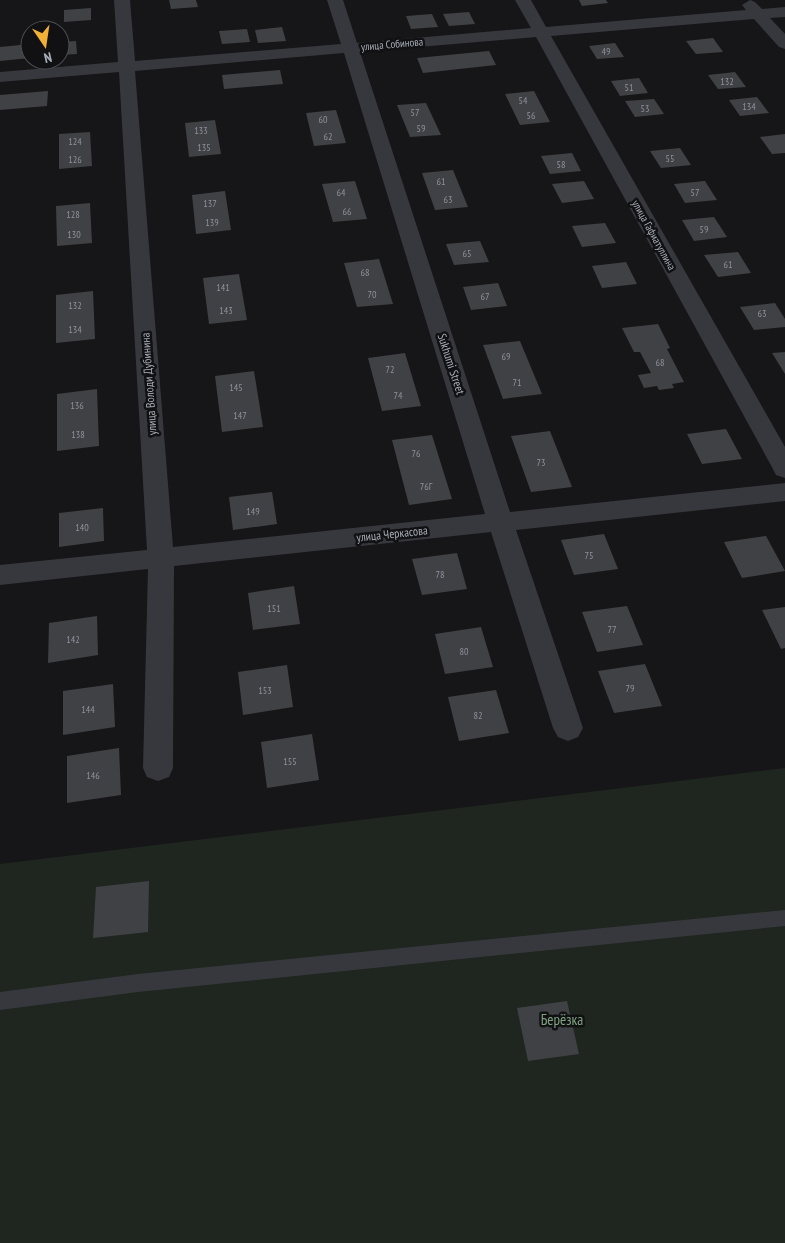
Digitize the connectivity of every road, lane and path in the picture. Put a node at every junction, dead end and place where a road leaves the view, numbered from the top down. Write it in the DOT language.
graph roads {
  1 [pos="122,0"];
  2 [pos="335,0"];
  3 [pos="523,0"];
  4 [pos="746,0"];
  5 [pos="785,12"];
  6 [pos="759,14"];
  7 [pos="540,32"];
  8 [pos="785,44"];
  9 [pos="351,48"];
  10 [pos="126,67"];
  11 [pos="0,77"];
  12 [pos="785,469"];
  13 [pos="785,492"];
  14 [pos="500,522"];
  15 [pos="161,560"];
  16 [pos="0,575"];
  17 [pos="568,728"];
  18 [pos="158,768"];
  19 [pos="785,918"];
  20 [pos="0,1001"];
  1 -- 10 [label="street, улица Володи Дубинина"];
  2 -- 9 [label="street, Sukhumi Street"];
  3 -- 7 [label="street, улица Гафиатуллина"];
  4 -- 6 [label="street"];
  5 -- 6 [label="street, улица Собинова"];
  6 -- 7 [label="street, улица Собинова"];
  6 -- 8 [label="street"];
  7 -- 9 [label="street, улица Собинова"];
  7 -- 12 [label="street, улица Гафиатуллина"];
  9 -- 10 [label="street, улица Собинова"];
  9 -- 14 [label="street, Sukhumi Street"];
  10 -- 11 [label="street, улица Собинова"];
  10 -- 15 [label="street, улица Володи Дубинина"];
  13 -- 14 [label="street, улица Черкасова"];
  14 -- 15 [label="street, улица Черкасова"];
  14 -- 17 [label="street, Sukhumi Street"];
  15 -- 16 [label="street, улица Черкасова"];
  15 -- 18 [label="street, улица Володи Дубинина"];
  19 -- 20 [label="lane"];
}
